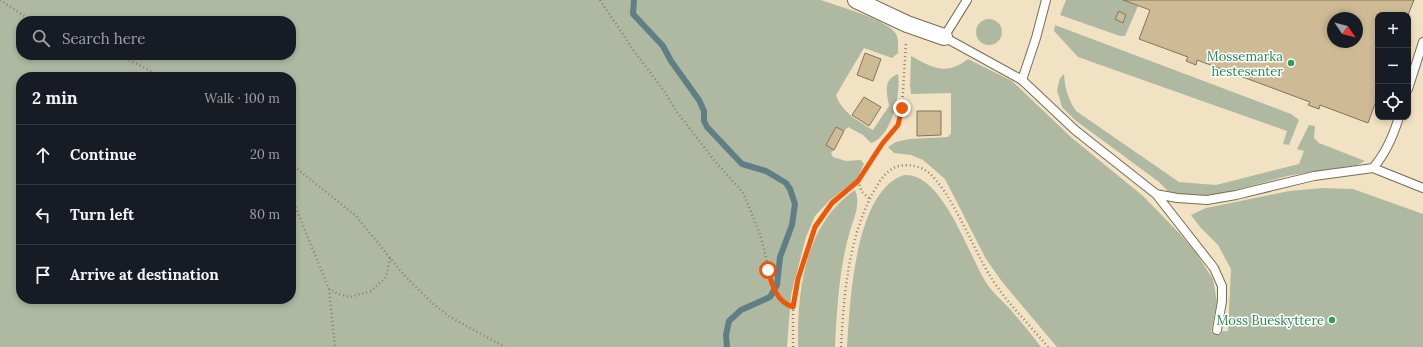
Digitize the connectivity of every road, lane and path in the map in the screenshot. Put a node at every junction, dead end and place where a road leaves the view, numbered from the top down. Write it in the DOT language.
graph roads {
  1 [pos="0,0"];
  2 [pos="600,0"];
  3 [pos="856,0"];
  4 [pos="967,0"];
  5 [pos="1046,0"];
  6 [pos="24,16"];
  7 [pos="907,24"];
  8 [pos="944,37"];
  9 [pos="1423,42"];
  10 [pos="128,60"];
  11 [pos="152,72"];
  12 [pos="1022,80"];
  13 [pos="1410,84"];
  14 [pos="1398,120"];
  15 [pos="296,168"];
  16 [pos="1373,168"];
  17 [pos="858,181"];
  18 [pos="1423,188"];
  19 [pos="1156,194"];
  20 [pos="870,199"];
  21 [pos="296,208"];
  22 [pos="390,258"];
  23 [pos="329,289"];
  24 [pos="793,307"];
  25 [pos="1217,330"];
  26 [pos="335,347"];
  27 [pos="505,347"];
  28 [pos="793,347"];
  29 [pos="841,347"];
  30 [pos="1048,347"];
  1 -- 6 [label="path"];
  2 -- 24 [label="path"];
  3 -- 7 [label="street"];
  4 -- 8 [label="lane"];
  5 -- 12 [label="lane"];
  7 -- 8 [label="street"];
  7 -- 17 [label="path"];
  8 -- 12 [label="lane"];
  9 -- 13 [label="lane"];
  10 -- 11 [label="path"];
  12 -- 19 [label="lane"];
  14 -- 16 [label="lane"];
  15 -- 22 [label="path"];
  16 -- 18 [label="lane"];
  16 -- 19 [label="lane"];
  17 -- 20 [label="path"];
  17 -- 24 [label="path"];
  19 -- 25 [label="lane"];
  20 -- 29 [label="path"];
  20 -- 30 [label="path"];
  21 -- 23 [label="path"];
  22 -- 23 [label="path"];
  22 -- 27 [label="path"];
  23 -- 26 [label="path"];
  24 -- 28 [label="path"];
}
